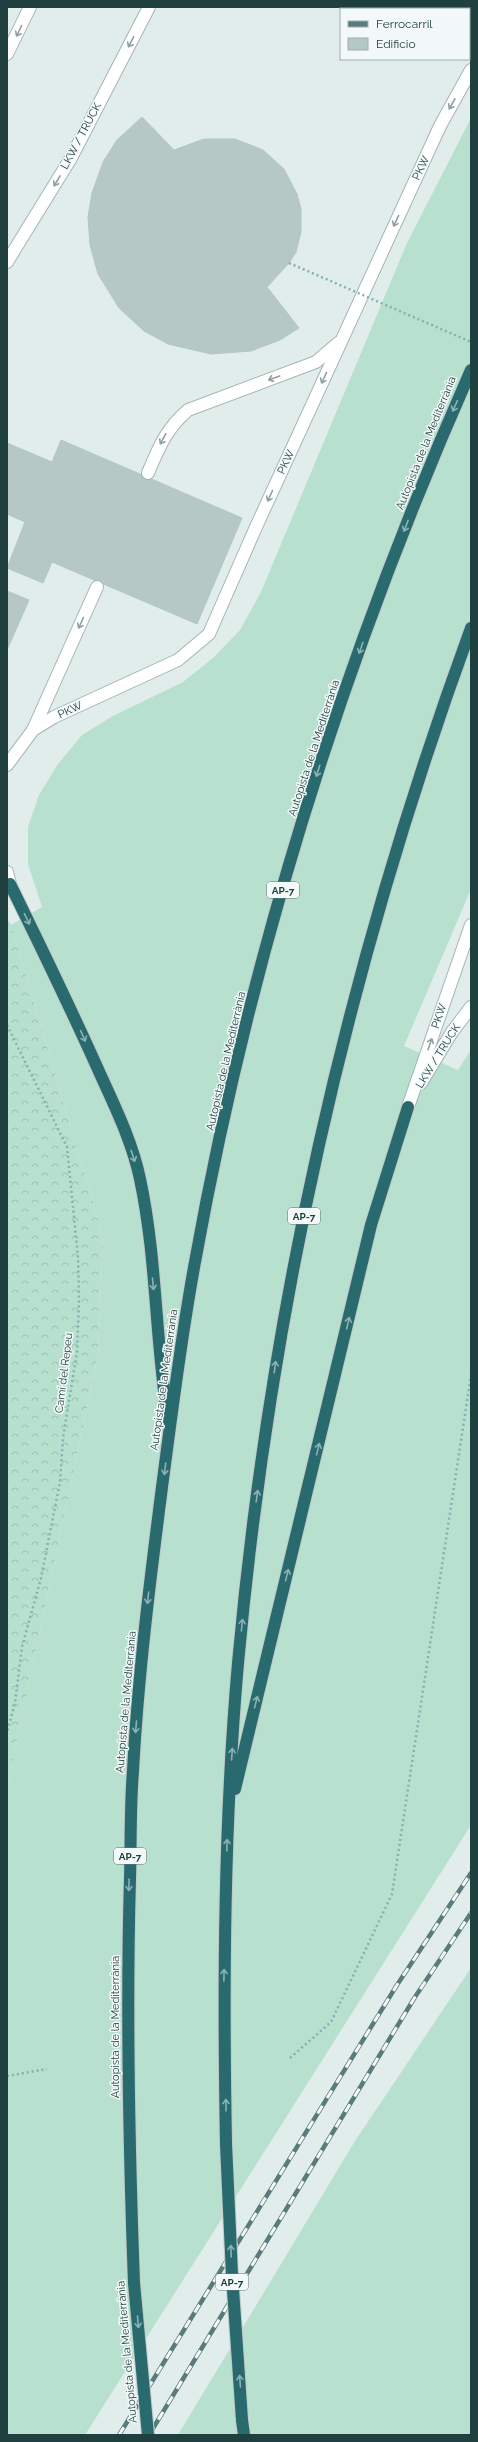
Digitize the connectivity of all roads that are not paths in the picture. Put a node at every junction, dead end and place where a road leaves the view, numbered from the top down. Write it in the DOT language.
graph roads {
  1 [pos="30,7"];
  2 [pos="149,7"];
  3 [pos="7,54"];
  4 [pos="471,70"];
  5 [pos="7,262"];
  6 [pos="343,338"];
  7 [pos="471,370"];
  8 [pos="148,473"];
  9 [pos="97,587"];
  10 [pos="471,628"];
  11 [pos="33,730"];
  12 [pos="7,765"];
  13 [pos="7,872"];
  14 [pos="9,881"];
  15 [pos="471,925"];
  16 [pos="471,1006"];
  17 [pos="408,1107"];
  18 [pos="170,1430"];
  19 [pos="227,1821"];
  20 [pos="148,2435"];
  21 [pos="244,2435"];
  1 -- 3 [label="lane, one-way"];
  2 -- 5 [label="lane, LKW / TRUCK, one-way"];
  4 -- 6 [label="lane, PKW, one-way"];
  6 -- 8 [label="lane, one-way"];
  6 -- 11 [label="lane, PKW, one-way"];
  7 -- 18 [label="highway, Autopista de la Mediterrània / AP-7, one-way"];
  9 -- 11 [label="lane, one-way"];
  19 -- 10 [label="highway, AP-7, one-way"];
  11 -- 12 [label="lane, PKW"];
  13 -- 14 [label="lane"];
  14 -- 18 [label="highway, one-way"];
  17 -- 15 [label="lane, PKW, one-way"];
  16 -- 17 [label="lane, LKW / TRUCK"];
  19 -- 17 [label="highway, one-way"];
  18 -- 20 [label="highway, Autopista de la Mediterrània / AP-7, one-way, bridge"];
  21 -- 19 [label="highway, AP-7, one-way, bridge"];
}
